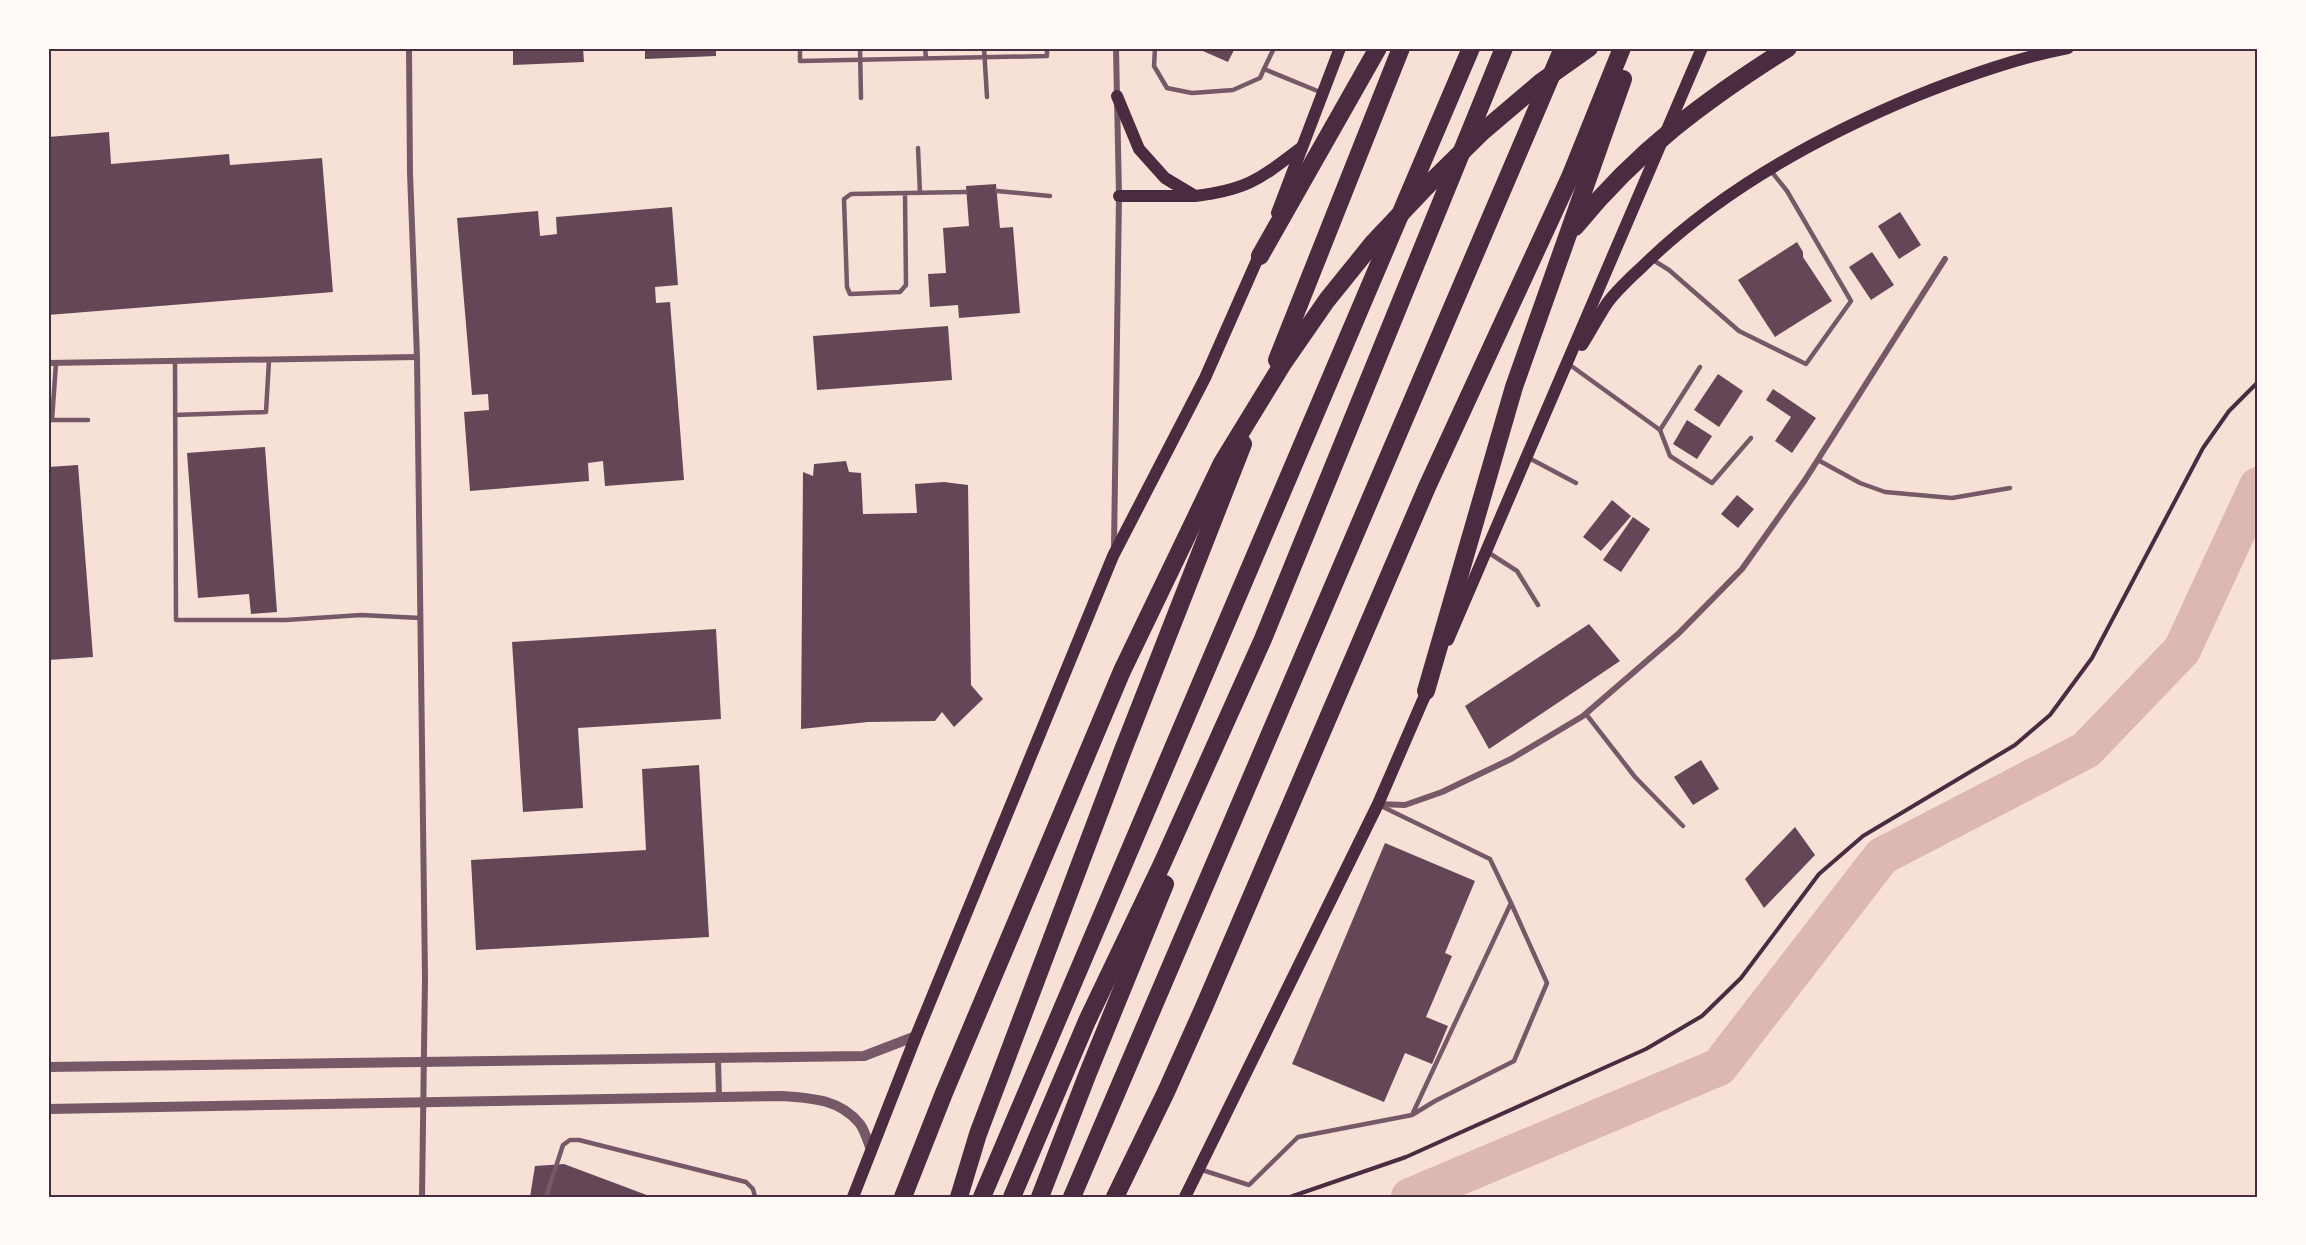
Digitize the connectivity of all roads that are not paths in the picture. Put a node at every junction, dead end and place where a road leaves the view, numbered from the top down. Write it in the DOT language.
graph roads {
  1 [pos="409,48"];
  2 [pos="800,48"];
  3 [pos="860,48"];
  4 [pos="925,48"];
  5 [pos="984,48"];
  6 [pos="1047,48"];
  7 [pos="1116,48"];
  8 [pos="1155,48"];
  9 [pos="1274,48"];
  10 [pos="1340,48"];
  11 [pos="1378,48"];
  12 [pos="1401,48"];
  13 [pos="1471,48"];
  14 [pos="1504,48"];
  15 [pos="1563,48"];
  16 [pos="1589,48"];
  17 [pos="1622,48"];
  18 [pos="1634,48"];
  19 [pos="1702,48"];
  20 [pos="1788,48"];
  21 [pos="2068,48"];
  22 [pos="984,57"];
  23 [pos="926,58"];
  24 [pos="860,59"];
  25 [pos="1264,69"];
  26 [pos="1323,93"];
  27 [pos="1117,96"];
  28 [pos="987,97"];
  29 [pos="861,98"];
  30 [pos="1303,146"];
  31 [pos="918,148"];
  32 [pos="1770,169"];
  33 [pos="997,191"];
  34 [pos="966,192"];
  35 [pos="920,193"];
  36 [pos="905,194"];
  37 [pos="1050,196"];
  38 [pos="1119,196"];
  39 [pos="1195,196"];
  40 [pos="1260,256"];
  41 [pos="1651,258"];
  42 [pos="1945,259"];
  43 [pos="1498,334"];
  44 [pos="417,357"];
  45 [pos="269,360"];
  46 [pos="175,361"];
  47 [pos="48,363"];
  48 [pos="56,363"];
  49 [pos="1570,365"];
  50 [pos="1700,367"];
  51 [pos="1560,382"];
  52 [pos="176,415"];
  53 [pos="50,420"];
  54 [pos="88,420"];
  55 [pos="1660,430"];
  56 [pos="1750,438"];
  57 [pos="1527,456"];
  58 [pos="1818,460"];
  59 [pos="1576,483"];
  60 [pos="2010,488"];
  61 [pos="1486,551"];
  62 [pos="1113,556"];
  63 [pos="1538,605"];
  64 [pos="420,618"];
  65 [pos="1426,691"];
  66 [pos="1586,714"];
  67 [pos="1199,782"];
  68 [pos="1378,804"];
  69 [pos="1683,826"];
  70 [pos="1511,903"];
  71 [pos="916,1036"];
  72 [pos="718,1058"];
  73 [pos="425,1062"];
  74 [pos="48,1067"];
  75 [pos="719,1097"];
  76 [pos="424,1102"];
  77 [pos="48,1109"];
  78 [pos="1412,1115"];
  79 [pos="872,1150"];
  80 [pos="1199,1168"];
  81 [pos="422,1197"];
  82 [pos="546,1197"];
  83 [pos="754,1197"];
  84 [pos="853,1197"];
  85 [pos="903,1197"];
  86 [pos="959,1197"];
  87 [pos="982,1197"];
  88 [pos="1012,1197"];
  89 [pos="1040,1197"];
  90 [pos="1072,1197"];
  91 [pos="1115,1197"];
  92 [pos="1185,1197"];
  1 -- 44 [label="street"];
  2 -- 24 [label="lane"];
  3 -- 24 [label="lane"];
  4 -- 23 [label="lane"];
  5 -- 22 [label="lane"];
  6 -- 22 [label="lane"];
  7 -- 27 [label="street"];
  8 -- 25 [label="lane"];
  9 -- 25 [label="lane"];
  10 -- 26 [label="main road"];
  11 -- 40 [label="highway"];
  12 -- 86 [label="highway"];
  13 -- 87 [label="highway"];
  14 -- 67 [label="highway"];
  15 -- 90 [label="highway"];
  16 -- 85 [label="highway"];
  17 -- 43 [label="highway"];
  18 -- 65 [label="highway"];
  19 -- 51 [label="main road"];
  20 -- 43 [label="highway"];
  21 -- 32 [label="main road"];
  22 -- 23 [label="lane"];
  22 -- 28 [label="lane"];
  23 -- 24 [label="lane"];
  24 -- 29 [label="lane"];
  25 -- 26 [label="lane"];
  26 -- 30 [label="main road"];
  27 -- 38 [label="street"];
  27 -- 39 [label="main road"];
  30 -- 39 [label="main road"];
  30 -- 40 [label="main road"];
  31 -- 35 [label="lane"];
  32 -- 41 [label="main road"];
  32 -- 41 [label="lane"];
  33 -- 37 [label="lane"];
  34 -- 35 [label="lane"];
  35 -- 36 [label="lane"];
  36 -- 36 [label="lane"];
  38 -- 39 [label="main road"];
  38 -- 62 [label="street"];
  40 -- 62 [label="main road"];
  41 -- 49 [label="main road"];
  42 -- 58 [label="street"];
  43 -- 91 [label="highway"];
  44 -- 45 [label="street"];
  44 -- 64 [label="street"];
  45 -- 46 [label="street"];
  45 -- 52 [label="lane"];
  46 -- 48 [label="street"];
  46 -- 52 [label="lane"];
  47 -- 48 [label="street"];
  48 -- 53 [label="lane"];
  49 -- 51 [label="main road"];
  49 -- 55 [label="lane"];
  50 -- 55 [label="lane"];
  51 -- 57 [label="main road"];
  52 -- 64 [label="lane"];
  53 -- 54 [label="lane"];
  55 -- 56 [label="lane"];
  57 -- 59 [label="lane"];
  57 -- 61 [label="main road"];
  58 -- 60 [label="lane"];
  58 -- 66 [label="street"];
  61 -- 63 [label="lane"];
  61 -- 65 [label="main road"];
  62 -- 71 [label="main road"];
  64 -- 73 [label="street"];
  65 -- 68 [label="main road"];
  66 -- 68 [label="street"];
  66 -- 69 [label="lane"];
  67 -- 88 [label="highway"];
  67 -- 89 [label="highway"];
  68 -- 70 [label="lane"];
  68 -- 80 [label="main road"];
  70 -- 78 [label="lane"];
  70 -- 78 [label="lane"];
  71 -- 72 [label="street"];
  71 -- 79 [label="main road"];
  72 -- 73 [label="street"];
  72 -- 75 [label="street"];
  73 -- 74 [label="street"];
  73 -- 76 [label="street"];
  75 -- 76 [label="street"];
  75 -- 79 [label="street"];
  76 -- 77 [label="street"];
  76 -- 81 [label="street"];
  78 -- 80 [label="lane"];
  79 -- 84 [label="main road"];
  80 -- 92 [label="main road"];
  82 -- 83 [label="lane"];
}
